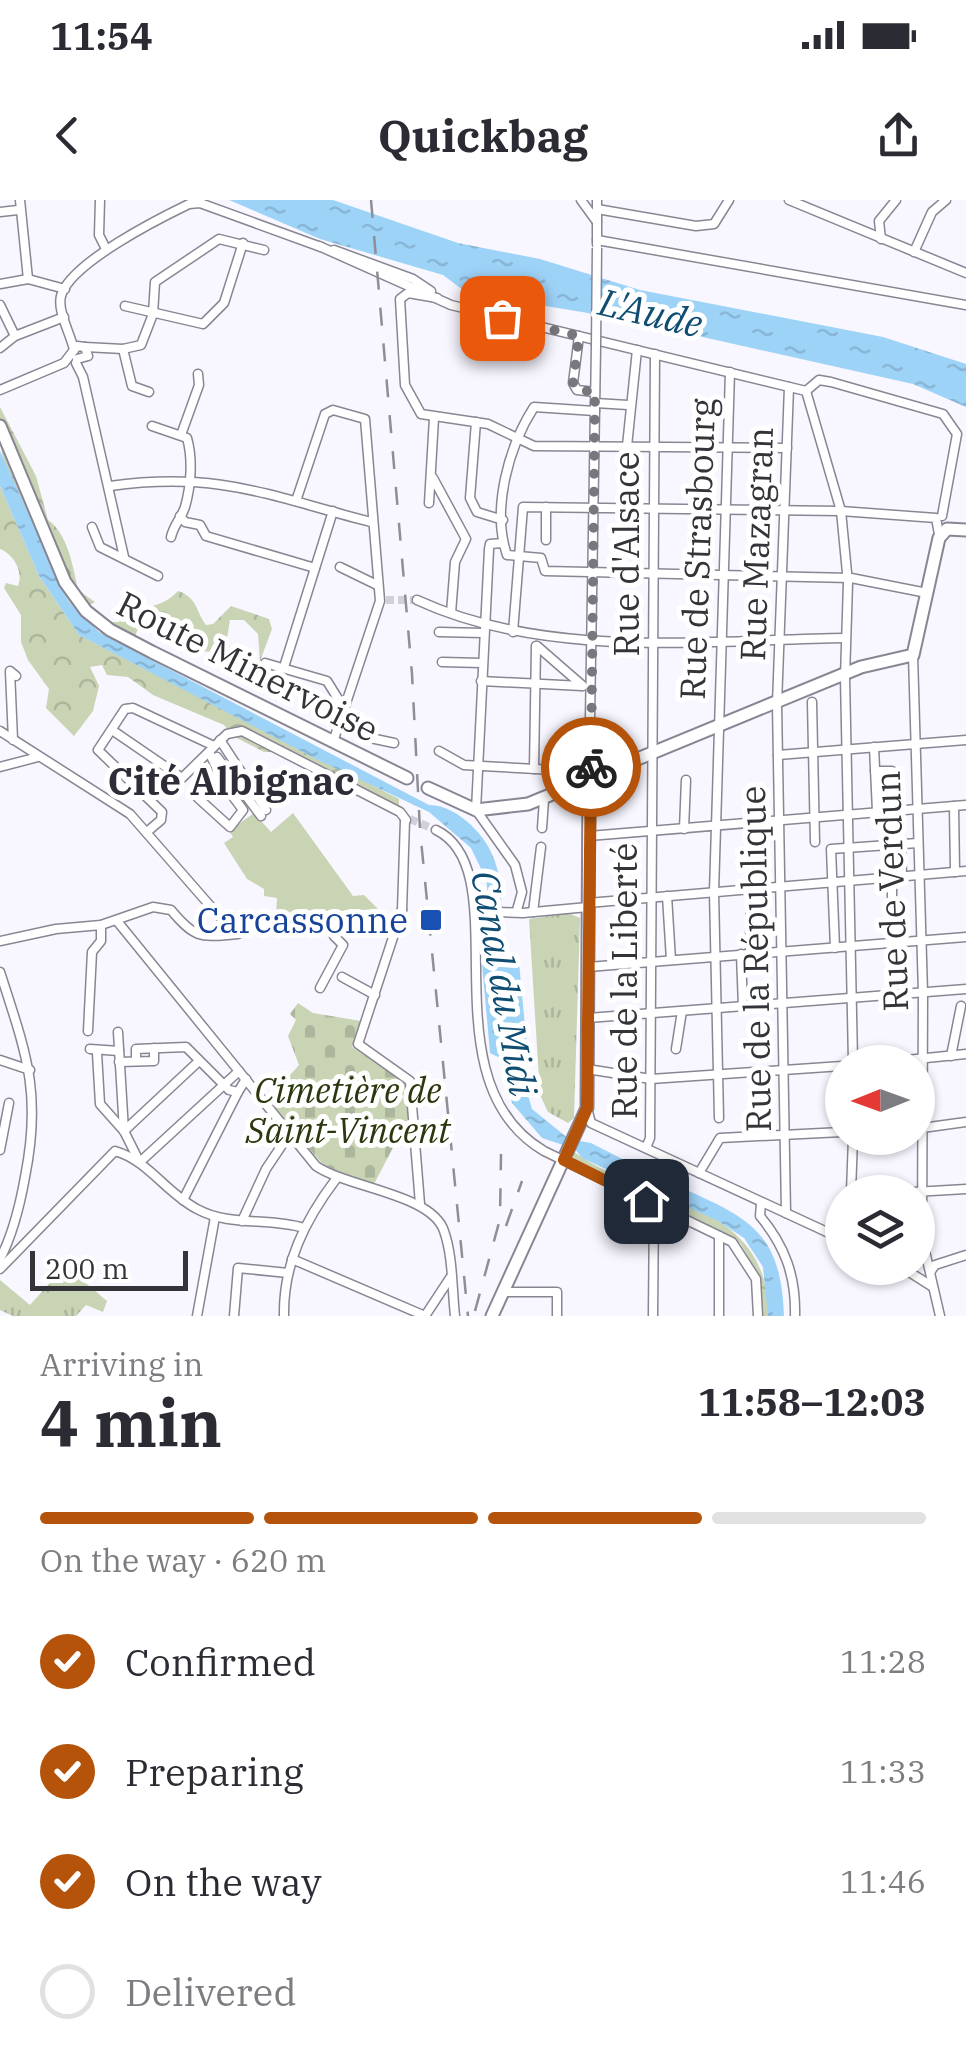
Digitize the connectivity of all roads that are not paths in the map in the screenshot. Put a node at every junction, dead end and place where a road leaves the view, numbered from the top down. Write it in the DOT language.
graph roads {
  1 [pos="100,200"];
  2 [pos="581,200"];
  3 [pos="730,200"];
  4 [pos="790,200"];
  5 [pos="896,200"];
  6 [pos="946,200"];
  7 [pos="597,204"];
  8 [pos="19,205"];
  9 [pos="0,212"];
  10 [pos="597,222"];
  11 [pos="881,239"];
  12 [pos="243,244"];
  13 [pos="597,244"];
  14 [pos="106,250"];
  15 [pos="264,250"];
  16 [pos="914,252"];
  17 [pos="966,273"];
  18 [pos="28,278"];
  19 [pos="0,284"];
  20 [pos="64,289"];
  21 [pos="438,298"];
  22 [pos="0,305"];
  23 [pos="966,305"];
  24 [pos="125,306"];
  25 [pos="153,314"];
  26 [pos="64,318"];
  27 [pos="15,336"];
  28 [pos="579,336"];
  29 [pos="0,348"];
  30 [pos="123,349"];
  31 [pos="637,350"];
  32 [pos="80,354"];
  33 [pos="655,354"];
  34 [pos="730,372"];
  35 [pos="198,374"];
  36 [pos="790,387"];
  37 [pos="1,390"];
  38 [pos="806,391"];
  39 [pos="149,392"];
  40 [pos="595,392"];
  41 [pos="628,405"];
  42 [pos="595,407"];
  43 [pos="434,418"];
  44 [pos="476,422"];
  45 [pos="0,426"];
  46 [pos="152,426"];
  47 [pos="181,436"];
  48 [pos="516,436"];
  49 [pos="595,446"];
  50 [pos="627,446"];
  51 [pos="654,446"];
  52 [pos="728,447"];
  53 [pos="787,448"];
  54 [pos="433,478"];
  55 [pos="190,479"];
  56 [pos="110,486"];
  57 [pos="296,501"];
  58 [pos="429,503"];
  59 [pos="472,503"];
  60 [pos="546,507"];
  61 [pos="594,508"];
  62 [pos="654,509"];
  63 [pos="726,509"];
  64 [pos="784,510"];
  65 [pos="333,511"];
  66 [pos="841,511"];
  67 [pos="454,513"];
  68 [pos="180,516"];
  69 [pos="939,517"];
  70 [pos="503,520"];
  71 [pos="371,522"];
  72 [pos="963,526"];
  73 [pos="92,527"];
  74 [pos="171,537"];
  75 [pos="939,538"];
  76 [pos="546,540"];
  77 [pos="503,543"];
  78 [pos="518,556"];
  79 [pos="124,557"];
  80 [pos="315,568"];
  81 [pos="340,568"];
  82 [pos="594,572"];
  83 [pos="653,574"];
  84 [pos="725,575"];
  85 [pos="158,576"];
  86 [pos="782,578"];
  87 [pos="847,578"];
  88 [pos="376,585"];
  89 [pos="927,592"];
  90 [pos="418,600"];
  91 [pos="451,613"];
  92 [pos="484,628"];
  93 [pos="439,632"];
  94 [pos="512,632"];
  95 [pos="528,635"];
  96 [pos="593,638"];
  97 [pos="723,638"];
  98 [pos="845,638"];
  99 [pos="779,639"];
  100 [pos="653,640"];
  101 [pos="536,646"];
  102 [pos="914,655"];
  103 [pos="442,662"];
  104 [pos="264,663"];
  105 [pos="482,663"];
  106 [pos="284,667"];
  107 [pos="16,676"];
  108 [pos="845,677"];
  109 [pos="482,681"];
  110 [pos="536,683"];
  111 [pos="582,686"];
  112 [pos="592,686"];
  113 [pos="812,702"];
  114 [pos="777,704"];
  115 [pos="344,709"];
  116 [pos="112,730"];
  117 [pos="0,731"];
  118 [pos="720,735"];
  119 [pos="13,740"];
  120 [pos="966,740"];
  121 [pos="333,742"];
  122 [pos="394,743"];
  123 [pos="914,744"];
  124 [pos="214,747"];
  125 [pos="874,747"];
  126 [pos="846,749"];
  127 [pos="439,751"];
  128 [pos="813,752"];
  129 [pos="652,754"];
  130 [pos="778,755"];
  131 [pos="38,756"];
  132 [pos="592,756"];
  133 [pos="478,766"];
  134 [pos="0,767"];
  135 [pos="534,769"];
  136 [pos="606,772"];
  137 [pos="875,772"];
  138 [pos="217,775"];
  139 [pos="590,776"];
  140 [pos="406,778"];
  141 [pos="686,780"];
  142 [pos="428,788"];
  143 [pos="575,788"];
  144 [pos="589,798"];
  145 [pos="544,800"];
  146 [pos="966,805"];
  147 [pos="954,806"];
  148 [pos="916,808"];
  149 [pos="476,810"];
  150 [pos="894,810"];
  151 [pos="877,811"];
  152 [pos="263,813"];
  153 [pos="848,814"];
  154 [pos="814,817"];
  155 [pos="779,820"];
  156 [pos="716,827"];
  157 [pos="542,828"];
  158 [pos="684,829"];
  159 [pos="436,830"];
  160 [pos="148,831"];
  161 [pos="652,832"];
  162 [pos="589,836"];
  163 [pos="814,842"];
  164 [pos="901,843"];
  165 [pos="918,843"];
  166 [pos="541,847"];
  167 [pos="848,847"];
  168 [pos="966,871"];
  169 [pos="954,872"];
  170 [pos="919,875"];
  171 [pos="894,881"];
  172 [pos="832,884"];
  173 [pos="851,885"];
  174 [pos="780,886"];
  175 [pos="751,888"];
  176 [pos="714,892"];
  177 [pos="667,896"];
  178 [pos="652,897"];
  179 [pos="588,905"];
  180 [pos="402,910"];
  181 [pos="512,910"];
  182 [pos="480,912"];
  183 [pos="533,912"];
  184 [pos="118,921"];
  185 [pos="379,922"];
  186 [pos="101,925"];
  187 [pos="398,926"];
  188 [pos="239,930"];
  189 [pos="334,930"];
  190 [pos="966,937"];
  191 [pos="922,940"];
  192 [pos="0,941"];
  193 [pos="890,941"];
  194 [pos="852,944"];
  195 [pos="835,948"];
  196 [pos="782,952"];
  197 [pos="746,954"];
  198 [pos="714,956"];
  199 [pos="670,960"];
  200 [pos="652,962"];
  201 [pos="588,966"];
  202 [pos="0,972"];
  203 [pos="342,976"];
  204 [pos="320,988"];
  205 [pos="966,989"];
  206 [pos="923,994"];
  207 [pos="376,995"];
  208 [pos="852,999"];
  209 [pos="783,1004"];
  210 [pos="0,1006"];
  211 [pos="961,1006"];
  212 [pos="742,1007"];
  213 [pos="11,1008"];
  214 [pos="715,1009"];
  215 [pos="682,1011"];
  216 [pos="651,1014"];
  217 [pos="588,1018"];
  218 [pos="88,1031"];
  219 [pos="118,1032"];
  220 [pos="853,1045"];
  221 [pos="923,1045"];
  222 [pos="676,1050"];
  223 [pos="118,1051"];
  224 [pos="966,1054"];
  225 [pos="951,1056"];
  226 [pos="935,1058"];
  227 [pos="0,1060"];
  228 [pos="119,1062"];
  229 [pos="199,1062"];
  230 [pos="825,1067"];
  231 [pos="587,1068"];
  232 [pos="30,1070"];
  233 [pos="784,1071"];
  234 [pos="243,1075"];
  235 [pos="717,1076"];
  236 [pos="651,1079"];
  237 [pos="222,1086"];
  238 [pos="238,1092"];
  239 [pos="9,1103"];
  240 [pos="587,1108"];
  241 [pos="719,1118"];
  242 [pos="966,1122"];
  243 [pos="591,1123"];
  244 [pos="935,1126"];
  245 [pos="124,1131"];
  246 [pos="2,1132"];
  247 [pos="576,1132"];
  248 [pos="825,1133"];
  249 [pos="288,1136"];
  250 [pos="786,1136"];
  251 [pos="646,1148"];
  252 [pos="0,1150"];
  253 [pos="564,1159"];
  254 [pos="139,1160"];
  255 [pos="699,1173"];
  256 [pos="336,1180"];
  257 [pos="966,1189"];
  258 [pos="935,1191"];
  259 [pos="183,1200"];
  260 [pos="761,1203"];
  261 [pos="421,1204"];
  262 [pos="654,1206"];
  263 [pos="786,1214"];
  264 [pos="215,1217"];
  265 [pos="242,1222"];
  266 [pos="304,1228"];
  267 [pos="12,1230"];
  268 [pos="825,1231"];
  269 [pos="719,1236"];
  270 [pos="21,1246"];
  271 [pos="0,1248"];
  272 [pos="966,1254"];
  273 [pos="935,1258"];
  274 [pos="950,1258"];
  275 [pos="0,1259"];
  276 [pos="292,1259"];
  277 [pos="935,1268"];
  278 [pos="0,1269"];
  279 [pos="288,1273"];
  280 [pos="451,1278"];
  281 [pos="930,1285"];
  282 [pos="933,1287"];
  283 [pos="503,1292"];
  284 [pos="492,1315"];
  285 [pos="197,1316"];
  286 [pos="234,1316"];
  287 [pos="284,1316"];
  288 [pos="425,1316"];
  289 [pos="455,1316"];
  290 [pos="557,1316"];
  291 [pos="653,1316"];
  292 [pos="719,1316"];
  293 [pos="758,1316"];
  294 [pos="795,1316"];
  295 [pos="940,1316"];
  1 -- 14 [label="street"];
  2 -- 10 [label="street"];
  3 -- 7 [label="street"];
  4 -- 11 [label="street"];
  5 -- 11 [label="street"];
  6 -- 16 [label="street"];
  7 -- 10 [label="street"];
  8 -- 9 [label="street"];
  8 -- 18 [label="street"];
  10 -- 13 [label="street"];
  11 -- 16 [label="street"];
  12 -- 15 [label="street"];
  12 -- 25 [label="street"];
  12 -- 25 [label="street"];
  13 -- 23 [label="street"];
  13 -- 40 [label="street, bridge"];
  14 -- 20 [label="street"];
  14 -- 21 [label="street"];
  16 -- 17 [label="street"];
  18 -- 19 [label="street"];
  18 -- 20 [label="street"];
  20 -- 26 [label="street"];
  21 -- 28 [label="street"];
  21 -- 43 [label="street"];
  22 -- 27 [label="street"];
  24 -- 25 [label="street"];
  25 -- 30 [label="street"];
  26 -- 27 [label="street"];
  26 -- 32 [label="street"];
  27 -- 29 [label="street"];
  28 -- 31 [label="street"];
  28 -- 40 [label="street"];
  30 -- 32 [label="street"];
  30 -- 39 [label="street"];
  31 -- 33 [label="street"];
  31 -- 41 [label="street"];
  32 -- 37 [label="street"];
  32 -- 56 [label="street"];
  33 -- 34 [label="street"];
  33 -- 51 [label="street, Rue d'Alsace"];
  34 -- 36 [label="street"];
  34 -- 52 [label="street, Rue de Strasbourg"];
  35 -- 47 [label="street"];
  36 -- 38 [label="street"];
  36 -- 53 [label="street, Rue Mazagran"];
  38 -- 66 [label="street"];
  38 -- 69 [label="street"];
  40 -- 42 [label="street"];
  41 -- 42 [label="street"];
  41 -- 50 [label="street"];
  42 -- 48 [label="street"];
  42 -- 49 [label="street"];
  43 -- 44 [label="street"];
  43 -- 54 [label="street"];
  44 -- 48 [label="street"];
  44 -- 59 [label="street"];
  45 -- 121 [label="main road, Route Minervoise"];
  46 -- 47 [label="street"];
  47 -- 55 [label="street"];
  48 -- 49 [label="street"];
  48 -- 70 [label="street"];
  49 -- 50 [label="street"];
  49 -- 61 [label="street"];
  50 -- 51 [label="street"];
  51 -- 52 [label="street"];
  51 -- 62 [label="street, Rue d'Alsace"];
  52 -- 53 [label="street"];
  52 -- 63 [label="street, Rue de Strasbourg"];
  53 -- 64 [label="street, Rue Mazagran"];
  54 -- 58 [label="street"];
  54 -- 67 [label="street"];
  55 -- 56 [label="street"];
  55 -- 57 [label="street"];
  55 -- 68 [label="street"];
  56 -- 79 [label="street"];
  57 -- 65 [label="street"];
  57 -- 71 [label="street"];
  59 -- 67 [label="street"];
  59 -- 70 [label="street"];
  60 -- 61 [label="street"];
  60 -- 76 [label="street"];
  60 -- 78 [label="street"];
  61 -- 62 [label="street"];
  61 -- 82 [label="street"];
  62 -- 63 [label="street"];
  62 -- 83 [label="street, Rue d'Alsace"];
  63 -- 64 [label="street"];
  63 -- 84 [label="street, Rue de Strasbourg"];
  64 -- 66 [label="street"];
  64 -- 86 [label="street, Rue Mazagran"];
  65 -- 71 [label="street"];
  65 -- 80 [label="street"];
  66 -- 69 [label="street"];
  66 -- 87 [label="street"];
  67 -- 91 [label="street"];
  68 -- 74 [label="street"];
  68 -- 80 [label="street"];
  69 -- 72 [label="street"];
  69 -- 75 [label="street"];
  70 -- 77 [label="street"];
  71 -- 88 [label="street"];
  72 -- 75 [label="main road"];
  73 -- 79 [label="street"];
  75 -- 89 [label="main road"];
  77 -- 78 [label="street"];
  77 -- 92 [label="street"];
  78 -- 82 [label="street"];
  78 -- 94 [label="street"];
  79 -- 85 [label="street"];
  80 -- 106 [label="street"];
  81 -- 88 [label="street"];
  82 -- 83 [label="street"];
  82 -- 96 [label="street"];
  83 -- 84 [label="street"];
  83 -- 100 [label="street, Rue d'Alsace"];
  84 -- 86 [label="street"];
  84 -- 97 [label="street, Rue de Strasbourg"];
  86 -- 87 [label="street"];
  86 -- 99 [label="street, Rue Mazagran"];
  87 -- 89 [label="street"];
  87 -- 98 [label="street"];
  88 -- 115 [label="street"];
  89 -- 102 [label="main road"];
  90 -- 91 [label="street"];
  91 -- 92 [label="street"];
  92 -- 93 [label="street"];
  92 -- 94 [label="street"];
  92 -- 105 [label="street"];
  94 -- 95 [label="street"];
  95 -- 96 [label="street"];
  95 -- 101 [label="street"];
  96 -- 100 [label="street"];
  96 -- 112 [label="street"];
  97 -- 99 [label="street"];
  97 -- 100 [label="street"];
  97 -- 118 [label="street, Rue de Strasbourg"];
  98 -- 99 [label="street"];
  98 -- 108 [label="street"];
  99 -- 114 [label="street, Rue Mazagran"];
  100 -- 129 [label="street, Rue d'Alsace"];
  101 -- 110 [label="street"];
  101 -- 111 [label="street"];
  102 -- 108 [label="main road"];
  102 -- 123 [label="street, Rue de Verdun"];
  103 -- 105 [label="street"];
  104 -- 106 [label="street"];
  105 -- 109 [label="street"];
  106 -- 115 [label="street"];
  107 -- 119 [label="street"];
  108 -- 114 [label="main road"];
  108 -- 126 [label="street"];
  109 -- 110 [label="street"];
  109 -- 133 [label="street"];
  110 -- 111 [label="street"];
  110 -- 135 [label="street"];
  111 -- 112 [label="street"];
  112 -- 132 [label="street"];
  113 -- 128 [label="street"];
  114 -- 118 [label="main road"];
  114 -- 130 [label="street, Rue de la République"];
  115 -- 121 [label="street"];
  115 -- 122 [label="street"];
  116 -- 124 [label="street"];
  116 -- 124 [label="street"];
  116 -- 160 [label="street"];
  117 -- 119 [label="street"];
  118 -- 129 [label="main road"];
  118 -- 156 [label="street, Rue de Strasbourg"];
  119 -- 131 [label="street"];
  120 -- 123 [label="street"];
  121 -- 140 [label="main road, Route Minervoise"];
  123 -- 125 [label="street"];
  123 -- 148 [label="street, Rue de Verdun"];
  124 -- 138 [label="street"];
  124 -- 152 [label="street"];
  124 -- 180 [label="street"];
  125 -- 126 [label="street"];
  125 -- 137 [label="street"];
  126 -- 128 [label="street"];
  126 -- 153 [label="street"];
  127 -- 133 [label="street"];
  128 -- 130 [label="street"];
  128 -- 154 [label="street"];
  129 -- 136 [label="main road"];
  129 -- 161 [label="street, Rue de la Liberté"];
  130 -- 155 [label="street, Rue de la République"];
  131 -- 134 [label="street"];
  131 -- 160 [label="street"];
  132 -- 136 [label="main road"];
  132 -- 139 [label="street"];
  133 -- 135 [label="street"];
  133 -- 149 [label="street"];
  135 -- 139 [label="street"];
  136 -- 139 [label="main road"];
  136 -- 144 [label="main road"];
  137 -- 150 [label="street"];
  137 -- 151 [label="street"];
  138 -- 138 [label="street"];
  139 -- 143 [label="main road"];
  139 -- 144 [label="main road"];
  141 -- 158 [label="street"];
  142 -- 149 [label="main road"];
  143 -- 144 [label="main road"];
  143 -- 145 [label="main road"];
  144 -- 162 [label="main road"];
  145 -- 149 [label="main road"];
  145 -- 157 [label="street"];
  146 -- 147 [label="street"];
  147 -- 148 [label="street"];
  147 -- 169 [label="street"];
  148 -- 150 [label="street"];
  148 -- 165 [label="street, Rue de Verdun"];
  149 -- 181 [label="street"];
  150 -- 151 [label="street"];
  151 -- 153 [label="street"];
  153 -- 154 [label="street"];
  153 -- 167 [label="street"];
  154 -- 155 [label="street"];
  154 -- 163 [label="street"];
  155 -- 156 [label="street"];
  155 -- 174 [label="street, Rue de la République"];
  156 -- 158 [label="street"];
  156 -- 176 [label="street, Rue de Strasbourg"];
  158 -- 161 [label="street"];
  159 -- 182 [label="street"];
  160 -- 188 [label="street"];
  161 -- 162 [label="street"];
  161 -- 178 [label="street, Rue de la Liberté"];
  162 -- 179 [label="main road"];
  164 -- 165 [label="street"];
  164 -- 167 [label="street"];
  164 -- 171 [label="street"];
  165 -- 170 [label="street, Rue de Verdun"];
  166 -- 183 [label="street"];
  167 -- 172 [label="street"];
  167 -- 173 [label="street"];
  168 -- 169 [label="street"];
  169 -- 170 [label="street"];
  170 -- 171 [label="street"];
  170 -- 191 [label="street, Rue de Verdun"];
  171 -- 173 [label="street"];
  171 -- 193 [label="street"];
  172 -- 173 [label="street"];
  172 -- 174 [label="street"];
  172 -- 195 [label="street"];
  173 -- 194 [label="street"];
  174 -- 175 [label="street"];
  174 -- 196 [label="street, Rue de la République"];
  175 -- 176 [label="street"];
  175 -- 197 [label="street"];
  176 -- 177 [label="street"];
  176 -- 198 [label="street, Rue de Strasbourg"];
  177 -- 178 [label="street"];
  177 -- 199 [label="street"];
  178 -- 179 [label="street"];
  178 -- 200 [label="street, Rue de la Liberté"];
  179 -- 183 [label="street"];
  179 -- 201 [label="main road"];
  180 -- 185 [label="street"];
  180 -- 187 [label="street"];
  181 -- 182 [label="street"];
  181 -- 183 [label="street"];
  182 -- 253 [label="street"];
  184 -- 186 [label="street"];
  184 -- 188 [label="street"];
  184 -- 234 [label="street"];
  185 -- 187 [label="street"];
  185 -- 189 [label="street"];
  186 -- 192 [label="street"];
  186 -- 218 [label="street"];
  187 -- 207 [label="street"];
  188 -- 189 [label="street"];
  189 -- 204 [label="street"];
  190 -- 191 [label="street"];
  191 -- 193 [label="street"];
  191 -- 206 [label="street, Rue de Verdun"];
  193 -- 194 [label="street"];
  194 -- 195 [label="street"];
  194 -- 208 [label="street"];
  195 -- 196 [label="street"];
  196 -- 197 [label="street"];
  196 -- 209 [label="street, Rue de la République"];
  197 -- 198 [label="street"];
  197 -- 212 [label="street"];
  198 -- 199 [label="street"];
  198 -- 214 [label="street, Rue de Strasbourg"];
  199 -- 200 [label="street"];
  200 -- 201 [label="street"];
  200 -- 216 [label="street, Rue de la Liberté"];
  201 -- 217 [label="main road"];
  202 -- 213 [label="street"];
  203 -- 207 [label="street"];
  205 -- 206 [label="street"];
  206 -- 208 [label="street"];
  206 -- 221 [label="street, Rue de Verdun"];
  207 -- 261 [label="street"];
  208 -- 209 [label="street"];
  208 -- 220 [label="street"];
  209 -- 212 [label="street"];
  209 -- 233 [label="street, Rue de la République"];
  210 -- 213 [label="street"];
  211 -- 225 [label="street"];
  212 -- 214 [label="street"];
  213 -- 232 [label="street"];
  214 -- 215 [label="street"];
  214 -- 235 [label="street, Rue de Strasbourg"];
  215 -- 216 [label="street"];
  215 -- 222 [label="street"];
  216 -- 217 [label="street"];
  216 -- 236 [label="street, Rue de la Liberté"];
  217 -- 231 [label="main road"];
  219 -- 223 [label="street"];
  223 -- 228 [label="street"];
  223 -- 245 [label="street"];
  224 -- 225 [label="street"];
  225 -- 226 [label="street"];
  227 -- 232 [label="street"];
  228 -- 229 [label="street"];
  228 -- 245 [label="street"];
  229 -- 237 [label="street"];
  229 -- 245 [label="street"];
  230 -- 233 [label="street"];
  231 -- 236 [label="street"];
  231 -- 240 [label="main road"];
  232 -- 267 [label="street"];
  233 -- 235 [label="street"];
  233 -- 250 [label="street, Rue de la République"];
  234 -- 237 [label="street"];
  234 -- 238 [label="street"];
  234 -- 249 [label="street"];
  235 -- 236 [label="street"];
  235 -- 241 [label="street, Rue de Strasbourg"];
  236 -- 251 [label="street, Rue de la Liberté"];
  237 -- 238 [label="street"];
  237 -- 254 [label="street"];
  238 -- 259 [label="street"];
  239 -- 246 [label="street"];
  240 -- 243 [label="street"];
  240 -- 247 [label="main road"];
  242 -- 244 [label="street"];
  243 -- 247 [label="street"];
  243 -- 251 [label="street"];
  245 -- 254 [label="street"];
  246 -- 252 [label="street"];
  247 -- 253 [label="main road"];
  248 -- 250 [label="street"];
  249 -- 256 [label="street"];
  249 -- 265 [label="street"];
  250 -- 255 [label="street"];
  250 -- 263 [label="street, Rue de la République"];
  251 -- 255 [label="street"];
  253 -- 262 [label="street"];
  253 -- 283 [label="main road"];
  254 -- 259 [label="street"];
  254 -- 270 [label="street"];
  255 -- 260 [label="street"];
  256 -- 261 [label="street"];
  256 -- 266 [label="street"];
  257 -- 258 [label="street"];
  259 -- 264 [label="street"];
  260 -- 263 [label="street"];
  260 -- 294 [label="street"];
  261 -- 280 [label="street"];
  262 -- 269 [label="street"];
  262 -- 291 [label="street"];
  263 -- 268 [label="street"];
  264 -- 265 [label="street"];
  264 -- 285 [label="street"];
  265 -- 266 [label="street"];
  266 -- 276 [label="street"];
  267 -- 270 [label="street"];
  267 -- 271 [label="street"];
  267 -- 275 [label="street"];
  269 -- 292 [label="street"];
  269 -- 293 [label="street"];
  270 -- 278 [label="street"];
  272 -- 274 [label="street"];
  273 -- 274 [label="street"];
  274 -- 277 [label="street"];
  276 -- 279 [label="street"];
  276 -- 288 [label="street"];
  279 -- 286 [label="street"];
  279 -- 287 [label="street"];
  280 -- 288 [label="street"];
  280 -- 289 [label="street"];
  281 -- 282 [label="street"];
  282 -- 295 [label="street, Rue de Verdun"];
  283 -- 284 [label="main road"];
  283 -- 290 [label="street"];
}
